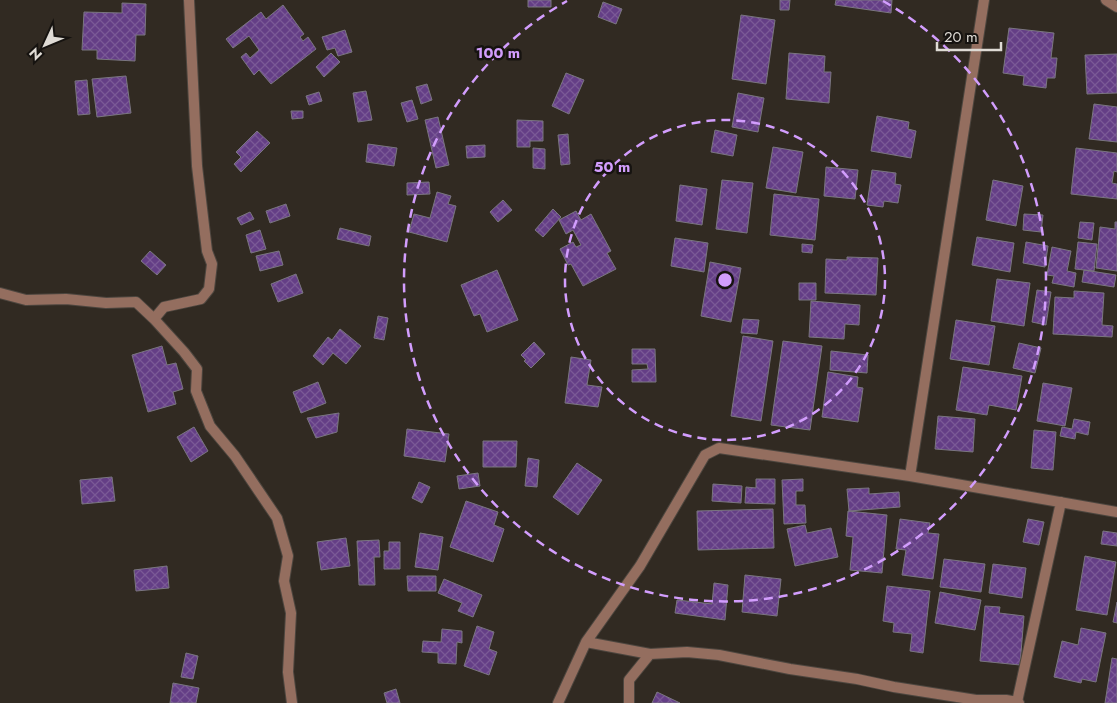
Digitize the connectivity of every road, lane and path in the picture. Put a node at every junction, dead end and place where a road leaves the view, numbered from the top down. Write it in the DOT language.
graph roads {
  1 [pos="189,0"];
  2 [pos="984,0"];
  3 [pos="1106,0"];
  4 [pos="1117,6"];
  5 [pos="0,293"];
  6 [pos="154,319"];
  7 [pos="910,476"];
  8 [pos="1061,502"];
  9 [pos="1117,512"];
  10 [pos="586,642"];
  11 [pos="650,654"];
  12 [pos="292,703"];
  13 [pos="558,703"];
  14 [pos="629,703"];
  15 [pos="1017,703"];
  1 -- 6 [label="street"];
  2 -- 7 [label="street"];
  3 -- 4 [label="street"];
  5 -- 6 [label="street"];
  6 -- 12 [label="street"];
  7 -- 8 [label="street"];
  7 -- 10 [label="street"];
  8 -- 9 [label="street"];
  8 -- 15 [label="street"];
  10 -- 11 [label="street"];
  10 -- 13 [label="street"];
  11 -- 14 [label="street"];
  11 -- 15 [label="street"];
}
